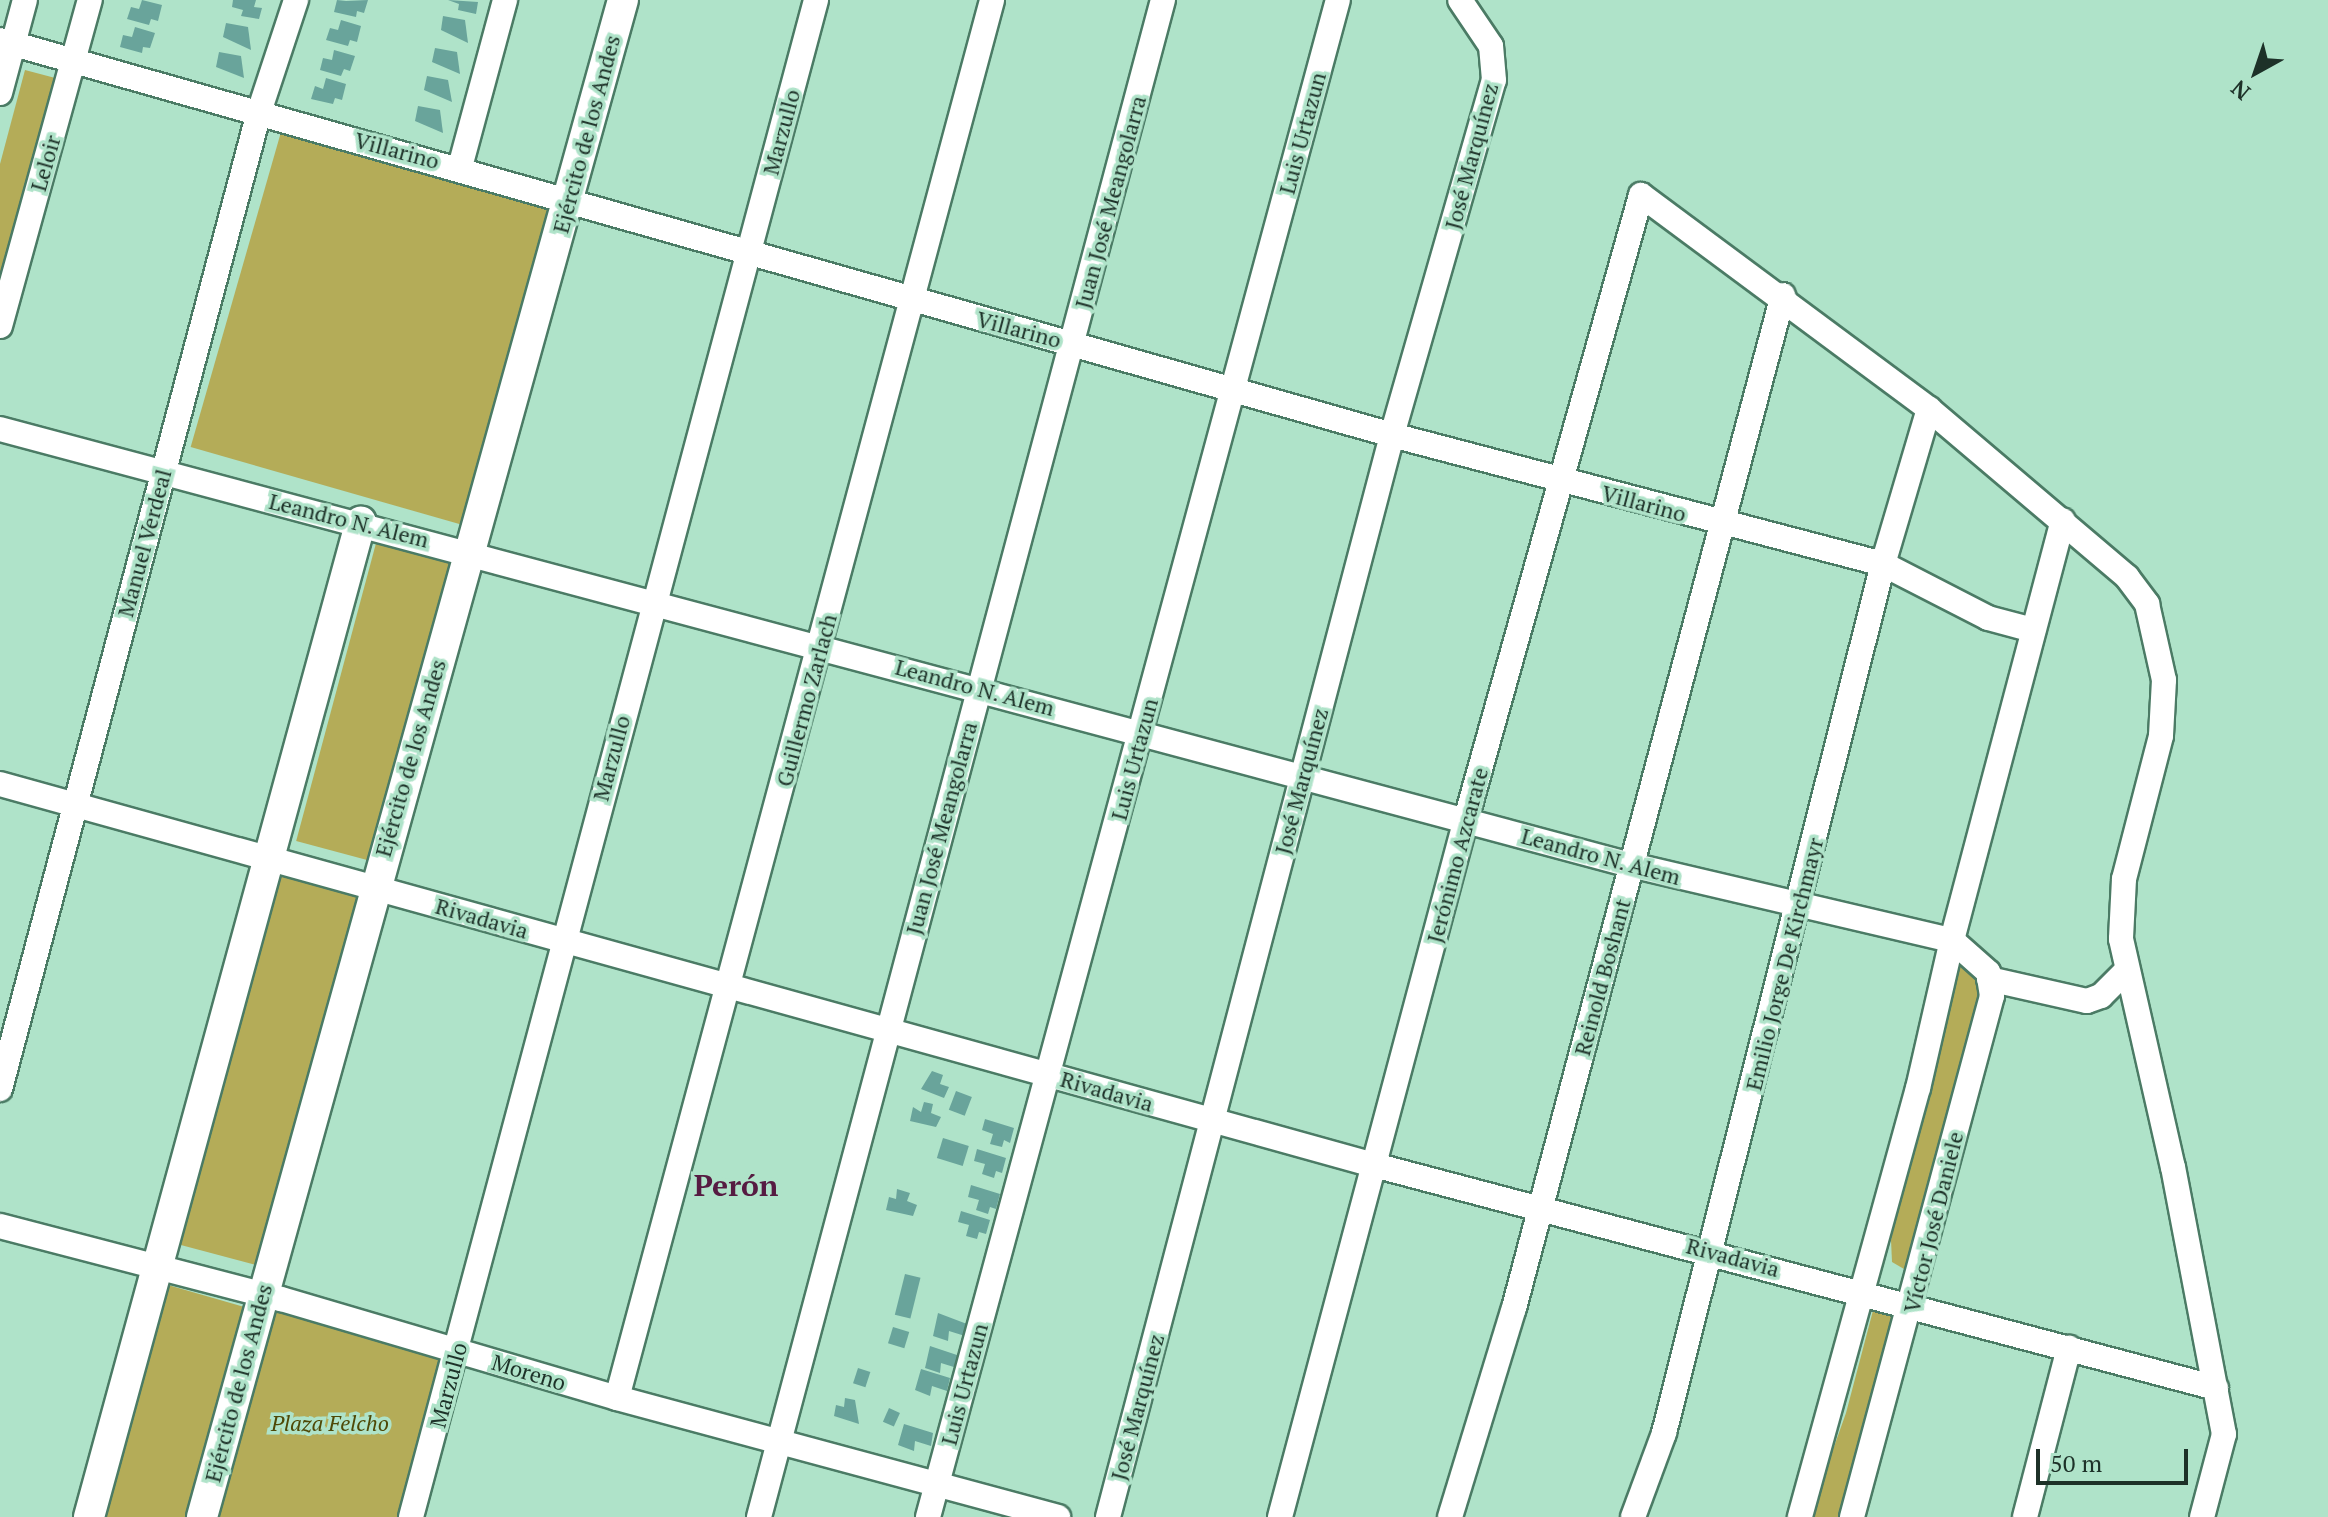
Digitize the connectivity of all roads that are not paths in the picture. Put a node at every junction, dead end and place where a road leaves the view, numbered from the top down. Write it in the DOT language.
graph roads {
  1 [pos="25,0"];
  2 [pos="90,0"];
  3 [pos="296,0"];
  4 [pos="505,0"];
  5 [pos="623,0"];
  6 [pos="816,0"];
  7 [pos="992,0"];
  8 [pos="1163,0"];
  9 [pos="1338,0"];
  10 [pos="1460,0"];
  11 [pos="7,42"];
  12 [pos="74,59"];
  13 [pos="0,93"];
  14 [pos="259,112"];
  15 [pos="460,167"];
  16 [pos="568,202"];
  17 [pos="748,254"];
  18 [pos="1783,295"];
  19 [pos="915,302"];
  20 [pos="0,326"];
  21 [pos="1074,343"];
  22 [pos="1235,386"];
  23 [pos="1929,409"];
  24 [pos="0,429"];
  25 [pos="1392,435"];
  26 [pos="162,473"];
  27 [pos="1558,481"];
  28 [pos="2063,520"];
  29 [pos="361,521"];
  30 [pos="1721,523"];
  31 [pos="468,550"];
  32 [pos="1883,564"];
  33 [pos="654,600"];
  34 [pos="2033,630"];
  35 [pos="821,645"];
  36 [pos="978,687"];
  37 [pos="1141,731"];
  38 [pos="1303,775"];
  39 [pos="0,784"];
  40 [pos="76,805"];
  41 [pos="1466,819"];
  42 [pos="268,858"];
  43 [pos="1631,865"];
  44 [pos="374,887"];
  45 [pos="1799,908"];
  46 [pos="562,940"];
  47 [pos="1952,940"];
  48 [pos="2126,971"];
  49 [pos="1989,979"];
  50 [pos="727,986"];
  51 [pos="887,1029"];
  52 [pos="1048,1074"];
  53 [pos="0,1089"];
  54 [pos="1212,1120"];
  55 [pos="1374,1165"];
  56 [pos="1542,1206"];
  57 [pos="0,1226"];
  58 [pos="1710,1251"];
  59 [pos="156,1267"];
  60 [pos="1864,1291"];
  61 [pos="262,1294"];
  62 [pos="1912,1304"];
  63 [pos="2069,1348"];
  64 [pos="457,1350"];
  65 [pos="2216,1388"];
  66 [pos="617,1398"];
  67 [pos="779,1442"];
  68 [pos="937,1484"];
  69 [pos="89,1517"];
  70 [pos="202,1517"];
  71 [pos="411,1517"];
  72 [pos="759,1517"];
  73 [pos="928,1517"];
  74 [pos="1058,1517"];
  75 [pos="1108,1517"];
  76 [pos="1280,1517"];
  77 [pos="1450,1517"];
  78 [pos="1633,1517"];
  79 [pos="1800,1517"];
  80 [pos="1852,1517"];
  81 [pos="2025,1517"];
  82 [pos="2202,1517"];
  1 -- 11 [label="street"];
  2 -- 12 [label="street, Leloir"];
  3 -- 14 [label="street, Manuel Verdeal"];
  4 -- 15 [label="street"];
  5 -- 16 [label="street, Ejército de los Andes"];
  6 -- 17 [label="street, Marzullo"];
  7 -- 19 [label="street, Guillermo Zarlach"];
  8 -- 21 [label="street, Juan José Meangolarra"];
  9 -- 22 [label="street, Luis Urtazun"];
  10 -- 25 [label="street, José Marquínez"];
  11 -- 12 [label="street, Villarino"];
  11 -- 13 [label="street"];
  12 -- 14 [label="street, Villarino"];
  12 -- 20 [label="street, Leloir"];
  14 -- 15 [label="street, Villarino"];
  14 -- 26 [label="street, Manuel Verdeal"];
  15 -- 16 [label="street, Villarino"];
  16 -- 17 [label="street, Villarino"];
  16 -- 31 [label="street, Ejército de los Andes"];
  17 -- 19 [label="street, Villarino"];
  17 -- 33 [label="street, Marzullo"];
  18 -- 23 [label="street"];
  18 -- 27 [label="street, Jerónimo Azcarate"];
  18 -- 30 [label="street, Reinold Boshant"];
  19 -- 21 [label="street, Villarino"];
  19 -- 35 [label="street, Guillermo Zarlach"];
  21 -- 22 [label="street, Villarino"];
  21 -- 36 [label="street, Juan José Meangolarra"];
  22 -- 25 [label="street, Villarino"];
  22 -- 37 [label="street, Luis Urtazun"];
  23 -- 28 [label="street"];
  23 -- 32 [label="street, Emilio Jorge De Kirchmayr"];
  24 -- 26 [label="street, Leandro N. Alem"];
  25 -- 27 [label="street, Villarino"];
  25 -- 38 [label="street, José Marquínez"];
  26 -- 29 [label="street, Leandro N. Alem"];
  26 -- 40 [label="street, Manuel Verdeal"];
  27 -- 30 [label="street, Villarino"];
  27 -- 41 [label="street, Jerónimo Azcarate"];
  28 -- 34 [label="street"];
  28 -- 48 [label="street"];
  29 -- 31 [label="street, Leandro N. Alem"];
  29 -- 42 [label="street"];
  30 -- 32 [label="street, Villarino"];
  30 -- 43 [label="street, Reinold Boshant"];
  31 -- 33 [label="street, Leandro N. Alem"];
  31 -- 44 [label="street, Ejército de los Andes"];
  32 -- 34 [label="street, Villarino"];
  32 -- 45 [label="street, Emilio Jorge De Kirchmayr"];
  33 -- 35 [label="street, Leandro N. Alem"];
  33 -- 46 [label="street, Marzullo"];
  34 -- 47 [label="street"];
  35 -- 36 [label="street, Leandro N. Alem"];
  35 -- 50 [label="street, Guillermo Zarlach"];
  36 -- 37 [label="street, Leandro N. Alem"];
  36 -- 51 [label="street, Juan José Meangolarra"];
  37 -- 38 [label="street, Leandro N. Alem"];
  37 -- 52 [label="street, Luis Urtazun"];
  38 -- 41 [label="street, Leandro N. Alem"];
  38 -- 54 [label="street, José Marquínez"];
  39 -- 40 [label="street, Rivadavia"];
  40 -- 42 [label="street, Rivadavia"];
  40 -- 53 [label="street, Manuel Verdeal"];
  41 -- 43 [label="street, Leandro N. Alem"];
  41 -- 55 [label="street, Jerónimo Azcarate"];
  42 -- 44 [label="street, Rivadavia"];
  42 -- 59 [label="street"];
  43 -- 45 [label="street, Leandro N. Alem"];
  43 -- 56 [label="street, Reinold Boshant"];
  44 -- 46 [label="street, Rivadavia"];
  44 -- 61 [label="street, Ejército de los Andes"];
  45 -- 47 [label="street, Leandro N. Alem"];
  45 -- 58 [label="street, Emilio Jorge De Kirchmayr"];
  46 -- 50 [label="street, Rivadavia"];
  46 -- 64 [label="street, Marzullo"];
  47 -- 49 [label="street"];
  47 -- 60 [label="street"];
  48 -- 49 [label="street"];
  48 -- 65 [label="street"];
  49 -- 62 [label="street, Víctor José Daniele"];
  50 -- 51 [label="street, Rivadavia"];
  50 -- 66 [label="street, Guillermo Zarlach"];
  51 -- 52 [label="street, Rivadavia"];
  51 -- 67 [label="street, Juan José Meangolarra"];
  52 -- 54 [label="street, Rivadavia"];
  52 -- 68 [label="street, Luis Urtazun"];
  54 -- 55 [label="street, Rivadavia"];
  54 -- 75 [label="street, José Marquínez"];
  55 -- 56 [label="street, Rivadavia"];
  55 -- 76 [label="street, Jerónimo Azcarate"];
  56 -- 58 [label="street, Rivadavia"];
  56 -- 77 [label="street, Reinold Boshant"];
  57 -- 59 [label="street, Moreno"];
  58 -- 60 [label="street, Rivadavia"];
  58 -- 78 [label="street, Emilio Jorge De Kirchmayr"];
  59 -- 61 [label="street, Moreno"];
  59 -- 69 [label="street"];
  60 -- 62 [label="street, Rivadavia"];
  60 -- 79 [label="street"];
  61 -- 64 [label="street, Moreno"];
  61 -- 70 [label="street, Ejército de los Andes"];
  62 -- 63 [label="street, Rivadavia"];
  62 -- 80 [label="street, Víctor José Daniele"];
  63 -- 65 [label="street, Rivadavia"];
  63 -- 81 [label="street"];
  64 -- 66 [label="street, Moreno"];
  64 -- 71 [label="street, Marzullo"];
  65 -- 82 [label="street"];
  66 -- 67 [label="street, Moreno"];
  67 -- 68 [label="street, Moreno"];
  67 -- 72 [label="street, Juan José Meangolarra"];
  68 -- 73 [label="street, Luis Urtazun"];
  68 -- 74 [label="street, Moreno"];
}
